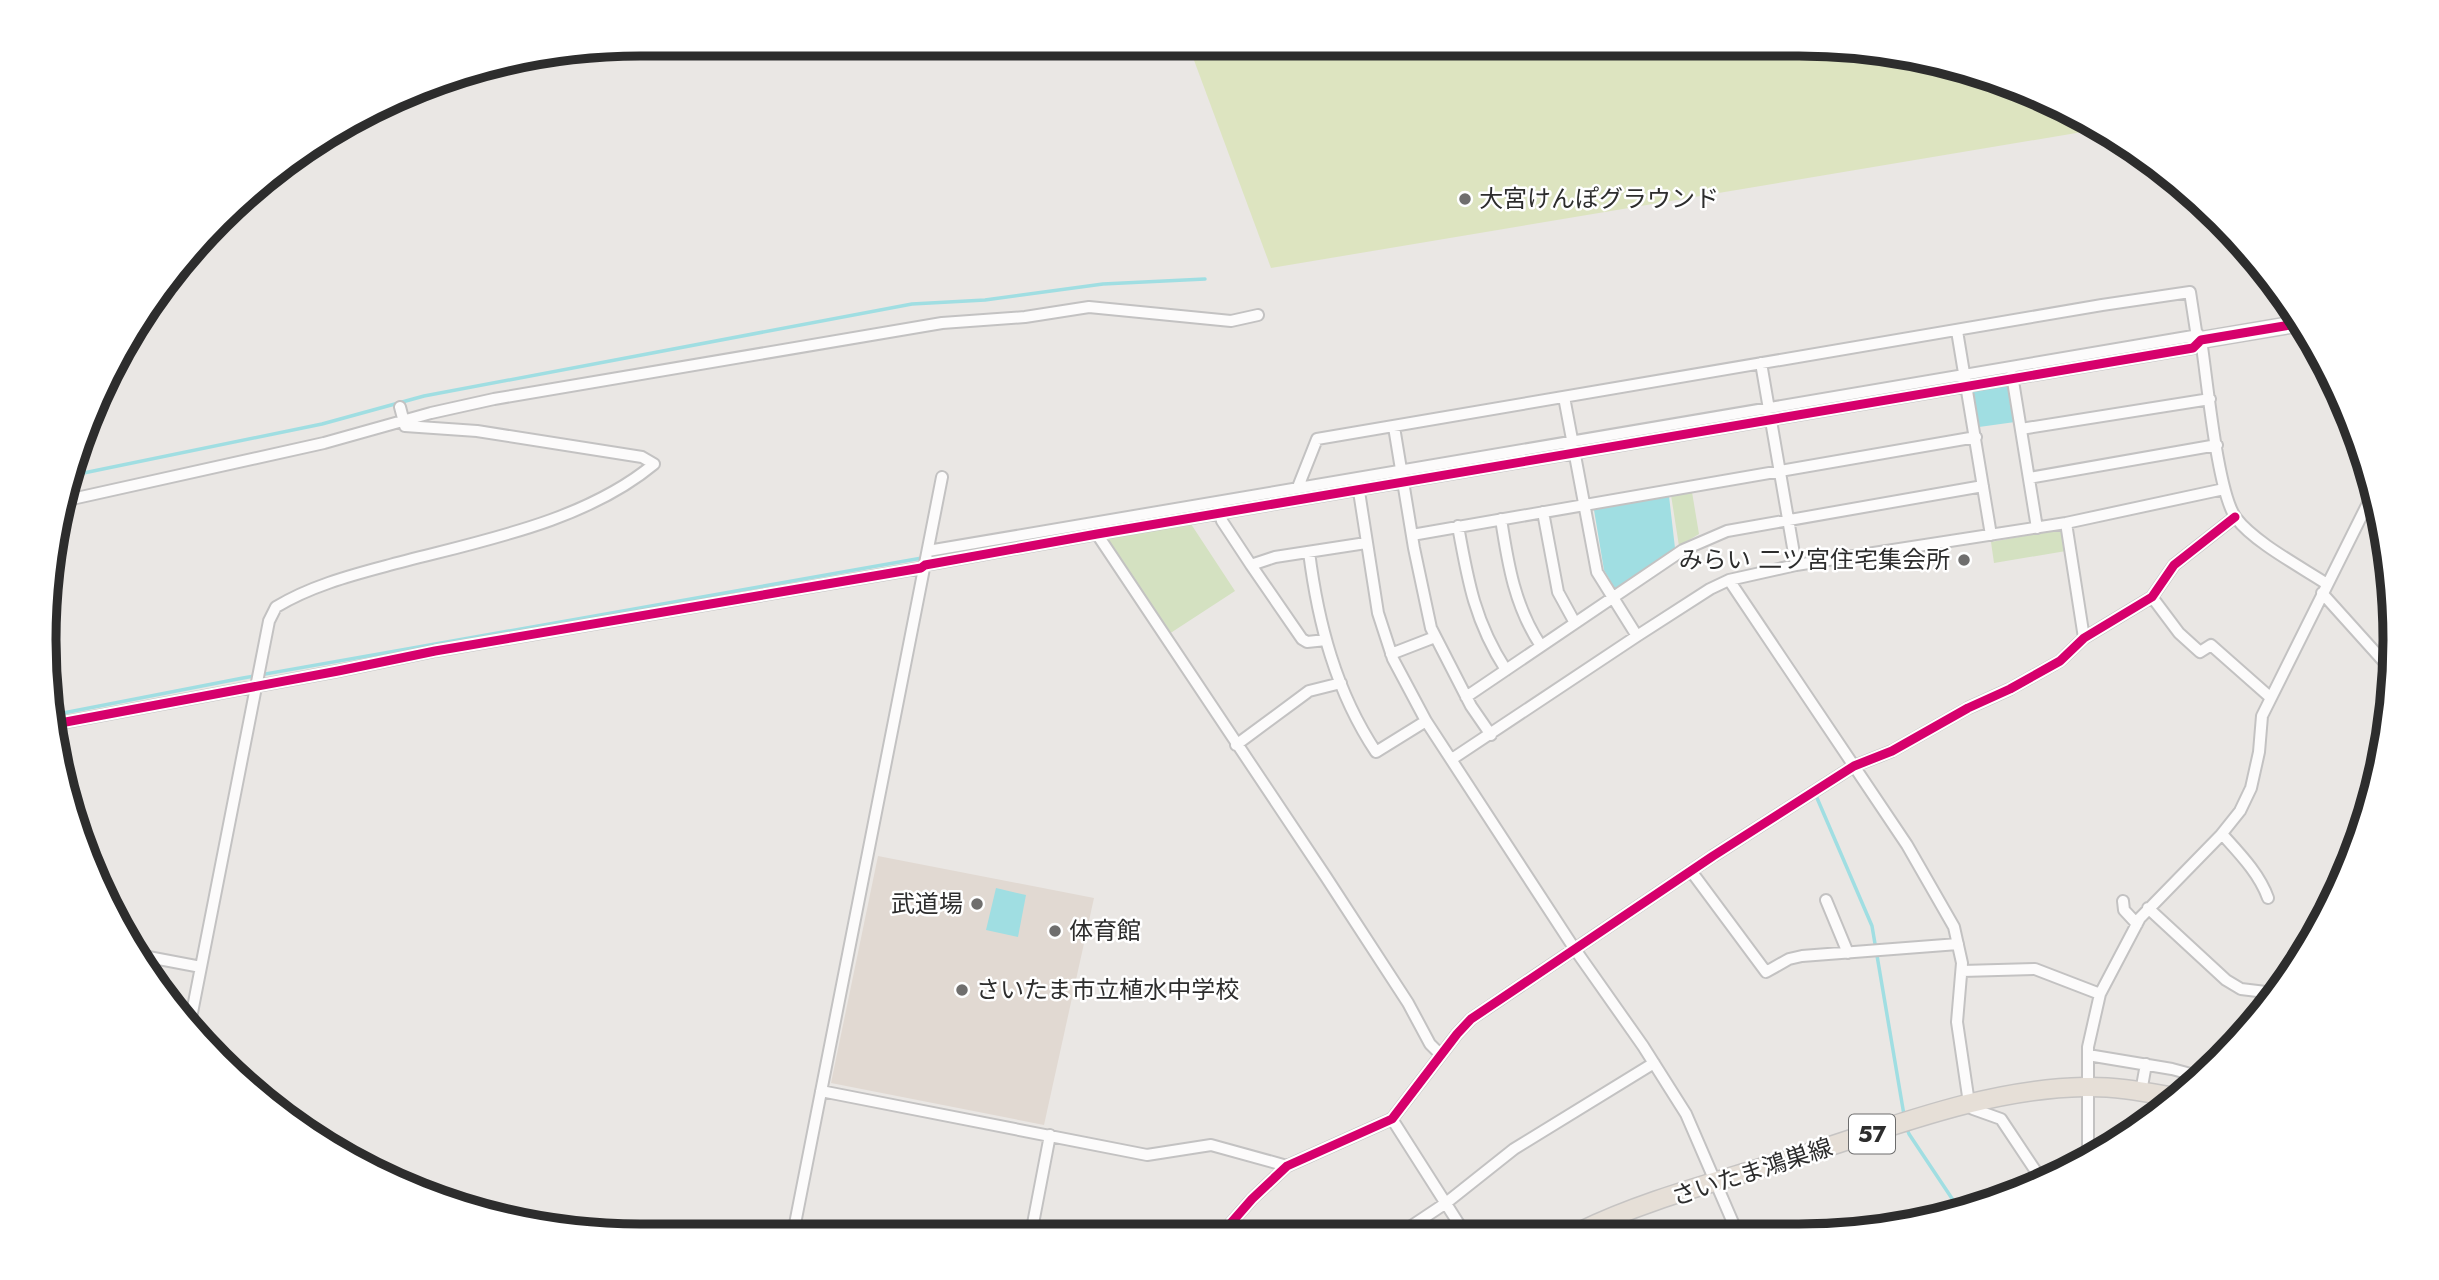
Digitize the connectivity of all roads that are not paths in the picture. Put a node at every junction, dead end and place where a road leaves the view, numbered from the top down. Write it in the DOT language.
graph roads {
  1 [pos="1258,315"];
  2 [pos="2290,325"];
  3 [pos="1957,331"];
  4 [pos="2200,337"];
  5 [pos="1761,363"];
  6 [pos="2011,372"];
  7 [pos="1966,380"];
  8 [pos="1564,397"];
  9 [pos="2210,399"];
  10 [pos="400,407"];
  11 [pos="1770,413"];
  12 [pos="404,420"];
  13 [pos="1394,427"];
  14 [pos="2021,429"];
  15 [pos="1976,437"];
  16 [pos="2217,445"];
  17 [pos="1572,447"];
  18 [pos="1780,471"];
  19 [pos="942,477"];
  20 [pos="1402,477"];
  21 [pos="2029,478"];
  22 [pos="1358,484"];
  23 [pos="1983,486"];
  24 [pos="1298,487"];
  25 [pos="2224,489"];
  26 [pos="74,498"];
  27 [pos="1583,505"];
  28 [pos="2367,505"];
  29 [pos="1218,508"];
  30 [pos="1543,512"];
  31 [pos="2235,517"];
  32 [pos="1502,519"];
  33 [pos="1788,520"];
  34 [pos="2066,523"];
  35 [pos="1458,526"];
  36 [pos="2037,528"];
  37 [pos="1097,534"];
  38 [pos="1412,535"];
  39 [pos="1991,535"];
  40 [pos="1366,543"];
  41 [pos="1309,552"];
  42 [pos="926,558"];
  43 [pos="1251,565"];
  44 [pos="1796,565"];
  45 [pos="1729,580"];
  46 [pos="2325,589"];
  47 [pos="1613,597"];
  48 [pos="2152,597"];
  49 [pos="1575,623"];
  50 [pos="1637,636"];
  51 [pos="1436,637"];
  52 [pos="2084,638"];
  53 [pos="1326,640"];
  54 [pos="1541,646"];
  55 [pos="1391,654"];
  56 [pos="2382,659"];
  57 [pos="1506,670"];
  58 [pos="1340,683"];
  59 [pos="257,684"];
  60 [pos="1466,697"];
  61 [pos="2271,698"];
  62 [pos="1426,721"];
  63 [pos="62,723"];
  64 [pos="1491,735"];
  65 [pos="1236,745"];
  66 [pos="1452,759"];
  67 [pos="1854,766"];
  68 [pos="2222,834"];
  69 [pos="1691,871"];
  70 [pos="2267,898"];
  71 [pos="1826,900"];
  72 [pos="2123,901"];
  73 [pos="2148,908"];
  74 [pos="2137,924"];
  75 [pos="1958,944"];
  76 [pos="1574,948"];
  77 [pos="1848,953"];
  78 [pos="150,957"];
  79 [pos="201,967"];
  80 [pos="1962,971"];
  81 [pos="2265,992"];
  82 [pos="2100,994"];
  83 [pos="192,1014"];
  84 [pos="1441,1055"];
  85 [pos="2088,1055"];
  86 [pos="1654,1063"];
  87 [pos="2146,1064"];
  88 [pos="2189,1074"];
  89 [pos="2087,1087"];
  90 [pos="821,1091"];
  91 [pos="2141,1092"];
  92 [pos="2164,1095"];
  93 [pos="1969,1103"];
  94 [pos="1391,1119"];
  95 [pos="1050,1135"];
  96 [pos="2088,1148"];
  97 [pos="1287,1166"];
  98 [pos="2037,1173"];
  99 [pos="1717,1182"];
  100 [pos="1446,1203"];
  101 [pos="796,1224"];
  102 [pos="1033,1224"];
  103 [pos="1232,1224"];
  104 [pos="1414,1224"];
  105 [pos="1459,1224"];
  106 [pos="1600,1224"];
  107 [pos="1734,1224"];
  1 -- 12 [label="street"];
  2 -- 4 [label="street"];
  3 -- 4 [label="street"];
  3 -- 5 [label="street"];
  3 -- 7 [label="street"];
  4 -- 6 [label="street"];
  4 -- 9 [label="street"];
  5 -- 8 [label="street"];
  5 -- 11 [label="street"];
  6 -- 7 [label="street"];
  6 -- 14 [label="street"];
  7 -- 11 [label="street"];
  7 -- 15 [label="street"];
  8 -- 13 [label="street"];
  8 -- 17 [label="street"];
  9 -- 14 [label="street"];
  9 -- 16 [label="street"];
  10 -- 12 [label="street"];
  11 -- 17 [label="street"];
  11 -- 18 [label="street"];
  12 -- 26 [label="street"];
  12 -- 59 [label="street"];
  13 -- 20 [label="street"];
  13 -- 24 [label="street"];
  14 -- 21 [label="street"];
  15 -- 18 [label="street"];
  15 -- 23 [label="street"];
  16 -- 21 [label="street"];
  16 -- 25 [label="street"];
  17 -- 20 [label="street"];
  17 -- 27 [label="street"];
  18 -- 27 [label="street"];
  18 -- 33 [label="street"];
  19 -- 42 [label="street"];
  20 -- 22 [label="street"];
  20 -- 38 [label="street"];
  21 -- 36 [label="street"];
  22 -- 24 [label="street"];
  22 -- 29 [label="street"];
  22 -- 40 [label="street"];
  23 -- 33 [label="street"];
  23 -- 39 [label="street"];
  24 -- 29 [label="street"];
  25 -- 31 [label="street"];
  25 -- 34 [label="street"];
  27 -- 30 [label="street"];
  27 -- 47 [label="street"];
  28 -- 46 [label="street"];
  29 -- 37 [label="street"];
  29 -- 42 [label="street"];
  29 -- 43 [label="street"];
  30 -- 32 [label="street"];
  30 -- 49 [label="street"];
  31 -- 46 [label="street"];
  31 -- 48 [label="street"];
  32 -- 35 [label="street"];
  32 -- 54 [label="street"];
  33 -- 44 [label="street"];
  33 -- 47 [label="street"];
  34 -- 36 [label="street"];
  34 -- 52 [label="street"];
  35 -- 38 [label="street"];
  35 -- 57 [label="street"];
  36 -- 39 [label="street"];
  37 -- 42 [label="street"];
  37 -- 65 [label="street"];
  38 -- 51 [label="street"];
  39 -- 44 [label="street"];
  40 -- 41 [label="street"];
  40 -- 55 [label="street"];
  41 -- 43 [label="street"];
  41 -- 53 [label="street"];
  42 -- 59 [label="street"];
  42 -- 90 [label="street"];
  43 -- 53 [label="street"];
  44 -- 45 [label="street"];
  45 -- 50 [label="street"];
  45 -- 67 [label="street"];
  46 -- 56 [label="street"];
  46 -- 61 [label="street"];
  47 -- 49 [label="street"];
  47 -- 50 [label="street"];
  48 -- 52 [label="street"];
  48 -- 61 [label="street"];
  49 -- 54 [label="street"];
  50 -- 64 [label="street"];
  51 -- 55 [label="street"];
  51 -- 60 [label="street"];
  52 -- 67 [label="street"];
  53 -- 58 [label="street"];
  54 -- 57 [label="street"];
  55 -- 62 [label="street"];
  57 -- 60 [label="street"];
  58 -- 62 [label="street"];
  58 -- 65 [label="street"];
  59 -- 63 [label="street"];
  59 -- 79 [label="street"];
  60 -- 64 [label="street"];
  61 -- 68 [label="street"];
  62 -- 66 [label="street"];
  64 -- 66 [label="street"];
  65 -- 84 [label="street"];
  66 -- 76 [label="street"];
  67 -- 69 [label="street"];
  67 -- 75 [label="street"];
  68 -- 70 [label="street"];
  68 -- 73 [label="street"];
  69 -- 76 [label="street"];
  69 -- 77 [label="street"];
  71 -- 77 [label="street"];
  72 -- 74 [label="street"];
  73 -- 74 [label="street"];
  73 -- 81 [label="street"];
  74 -- 82 [label="street"];
  75 -- 77 [label="street"];
  75 -- 80 [label="street"];
  76 -- 84 [label="street"];
  76 -- 86 [label="street"];
  78 -- 79 [label="street"];
  79 -- 83 [label="street"];
  80 -- 82 [label="street"];
  80 -- 93 [label="street"];
  82 -- 85 [label="street"];
  84 -- 94 [label="street"];
  85 -- 87 [label="street"];
  85 -- 89 [label="street"];
  86 -- 99 [label="street"];
  86 -- 100 [label="street"];
  87 -- 88 [label="street"];
  87 -- 91 [label="street"];
  89 -- 91 [label="main road, さいたま鴻巣線 / 57"];
  89 -- 93 [label="main road, さいたま鴻巣線 / 57"];
  89 -- 96 [label="street"];
  90 -- 95 [label="street"];
  90 -- 101 [label="street"];
  91 -- 92 [label="main road, さいたま鴻巣線 / 57"];
  93 -- 98 [label="street"];
  93 -- 99 [label="main road, さいたま鴻巣線 / 57"];
  94 -- 97 [label="street"];
  94 -- 100 [label="street"];
  95 -- 97 [label="street"];
  95 -- 102 [label="street"];
  97 -- 103 [label="street"];
  99 -- 106 [label="main road, さいたま鴻巣線 / 57"];
  99 -- 107 [label="street"];
  100 -- 104 [label="street"];
  100 -- 105 [label="street"];
}
